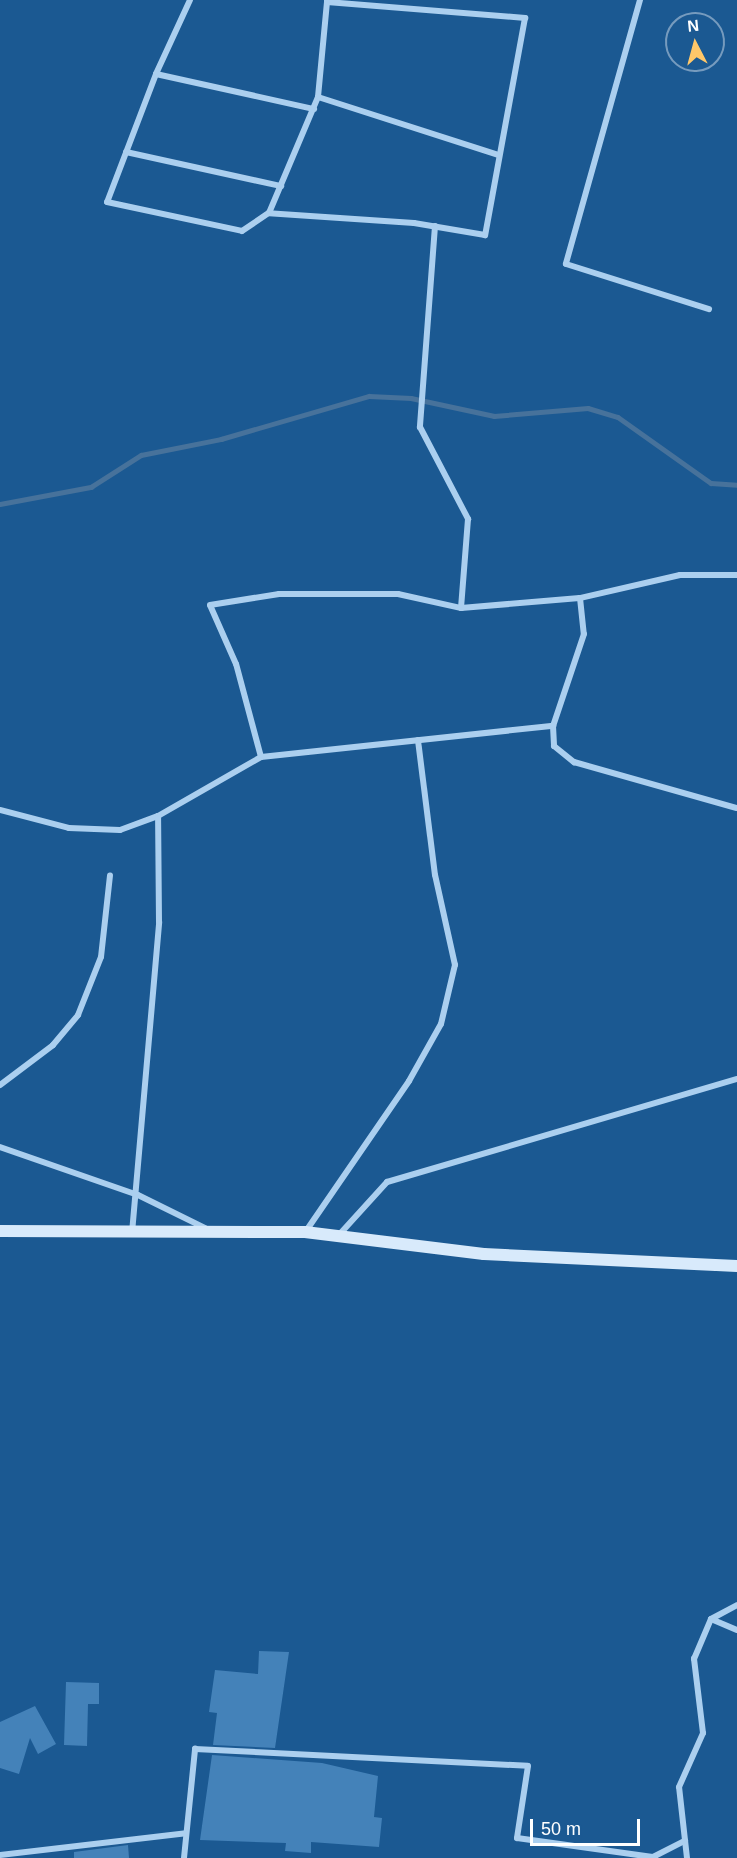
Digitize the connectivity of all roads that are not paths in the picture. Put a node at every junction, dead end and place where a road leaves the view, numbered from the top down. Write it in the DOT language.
graph roads {
  1 [pos="190,0"];
  2 [pos="640,0"];
  3 [pos="327,1"];
  4 [pos="156,74"];
  5 [pos="318,98"];
  6 [pos="314,109"];
  7 [pos="126,152"];
  8 [pos="500,155"];
  9 [pos="281,186"];
  10 [pos="269,213"];
  11 [pos="435,226"];
  12 [pos="709,309"];
  13 [pos="737,575"];
  14 [pos="580,598"];
  15 [pos="461,608"];
  16 [pos="554,726"];
  17 [pos="418,740"];
  18 [pos="261,757"];
  19 [pos="737,808"];
  20 [pos="0,810"];
  21 [pos="158,816"];
  22 [pos="110,874"];
  23 [pos="737,1079"];
  24 [pos="0,1085"];
  25 [pos="0,1147"];
  26 [pos="138,1195"];
  27 [pos="210,1230"];
  28 [pos="0,1232"];
  29 [pos="305,1232"];
  30 [pos="132,1233"];
  31 [pos="337,1237"];
  32 [pos="737,1266"];
  33 [pos="737,1605"];
  34 [pos="711,1618"];
  35 [pos="737,1630"];
  36 [pos="186,1833"];
  37 [pos="685,1841"];
  38 [pos="0,1855"];
  39 [pos="183,1858"];
  40 [pos="687,1858"];
  1 -- 4 [label="street"];
  2 -- 12 [label="street"];
  3 -- 5 [label="street"];
  3 -- 8 [label="street"];
  4 -- 6 [label="street"];
  4 -- 7 [label="street"];
  5 -- 6 [label="street"];
  5 -- 8 [label="street"];
  6 -- 9 [label="street"];
  7 -- 9 [label="street"];
  7 -- 10 [label="street"];
  8 -- 11 [label="street"];
  9 -- 10 [label="street"];
  10 -- 11 [label="street"];
  11 -- 15 [label="street"];
  13 -- 14 [label="street"];
  14 -- 15 [label="street"];
  14 -- 16 [label="street"];
  15 -- 18 [label="street"];
  16 -- 17 [label="street"];
  16 -- 19 [label="street"];
  17 -- 18 [label="street"];
  17 -- 29 [label="street"];
  18 -- 21 [label="street"];
  20 -- 21 [label="street"];
  21 -- 26 [label="street"];
  22 -- 24 [label="street"];
  23 -- 31 [label="street"];
  25 -- 26 [label="street"];
  26 -- 27 [label="street"];
  26 -- 30 [label="street"];
  27 -- 29 [label="street"];
  27 -- 30 [label="street"];
  28 -- 30 [label="street"];
  29 -- 31 [label="street"];
  31 -- 32 [label="street"];
  33 -- 34 [label="street"];
  34 -- 35 [label="street"];
  34 -- 37 [label="street"];
  36 -- 37 [label="street"];
  36 -- 38 [label="street"];
  36 -- 39 [label="street"];
  37 -- 40 [label="street"];
}
